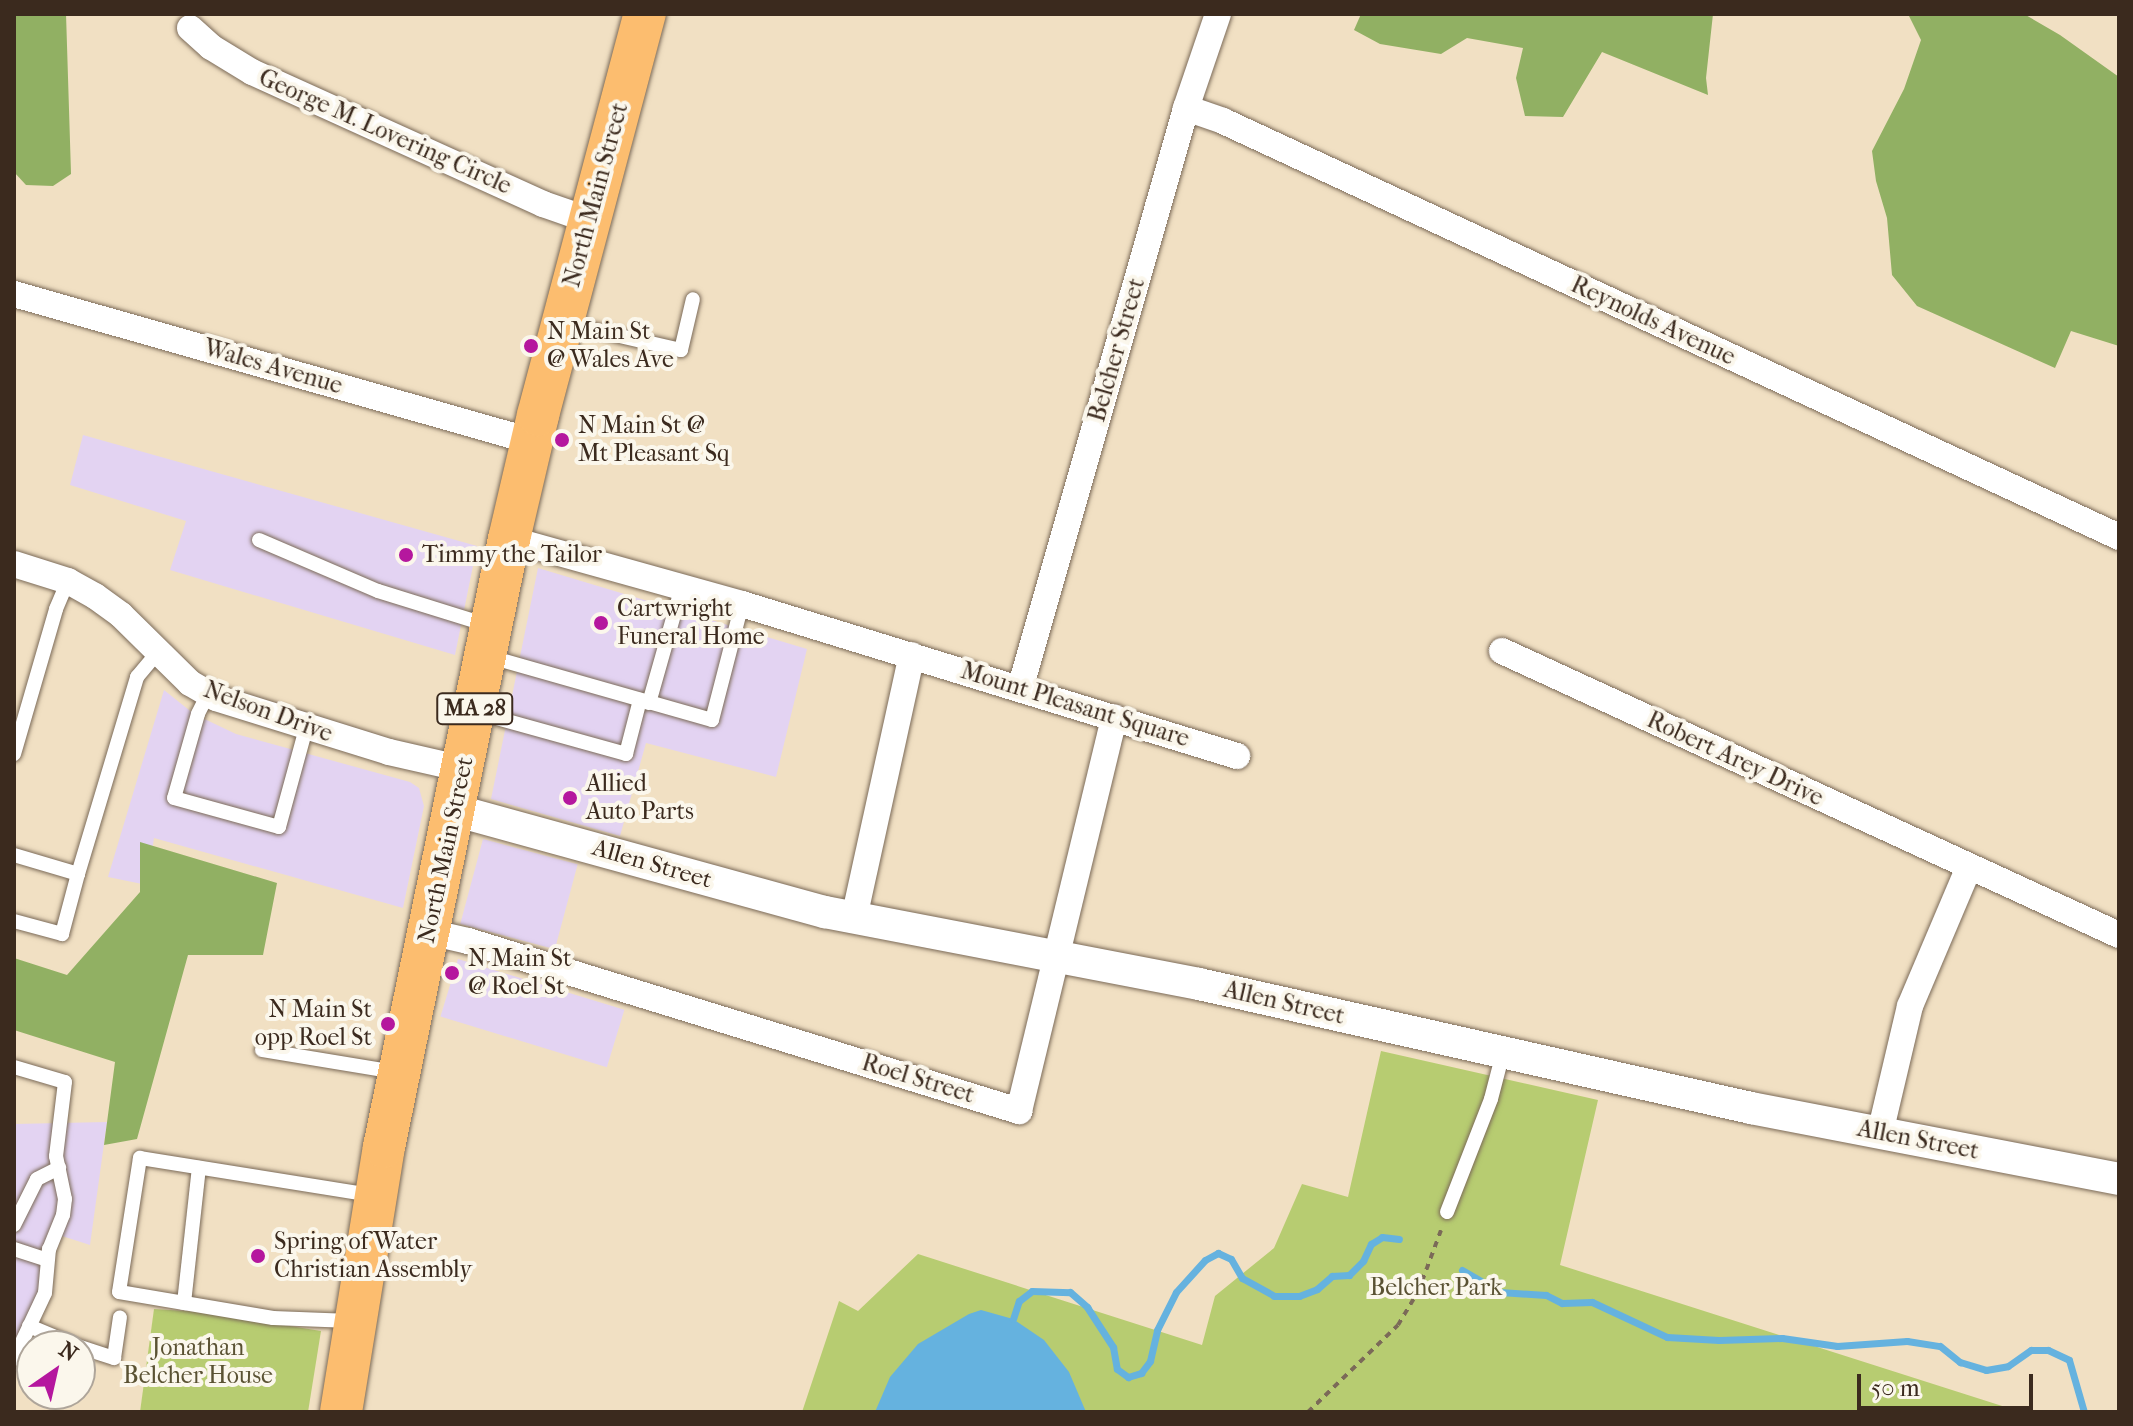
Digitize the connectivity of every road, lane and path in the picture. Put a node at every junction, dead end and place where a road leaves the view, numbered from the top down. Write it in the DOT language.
graph roads {
  1 [pos="645,14"];
  2 [pos="1218,14"];
  3 [pos="190,28"];
  4 [pos="1186,108"];
  5 [pos="589,220"];
  6 [pos="14,294"];
  7 [pos="693,299"];
  8 [pos="562,322"];
  9 [pos="531,441"];
  10 [pos="2119,537"];
  11 [pos="509,539"];
  12 [pos="259,540"];
  13 [pos="14,564"];
  14 [pos="68,581"];
  15 [pos="682,586"];
  16 [pos="742,604"];
  17 [pos="489,641"];
  18 [pos="1502,651"];
  19 [pos="158,652"];
  20 [pos="912,655"];
  21 [pos="1020,689"];
  22 [pos="208,694"];
  23 [pos="644,701"];
  24 [pos="475,712"];
  25 [pos="1114,717"];
  26 [pos="19,720"];
  27 [pos="306,728"];
  28 [pos="14,754"];
  29 [pos="1237,756"];
  30 [pos="464,769"];
  31 [pos="454,810"];
  32 [pos="14,855"];
  33 [pos="1969,867"];
  34 [pos="78,874"];
  35 [pos="854,918"];
  36 [pos="14,921"];
  37 [pos="429,932"];
  38 [pos="2119,935"];
  39 [pos="1056,956"];
  40 [pos="262,1050"];
  41 [pos="1503,1053"];
  42 [pos="14,1067"];
  43 [pos="399,1073"];
  44 [pos="1880,1133"];
  45 [pos="59,1168"];
  46 [pos="199,1168"];
  47 [pos="2119,1179"];
  48 [pos="375,1196"];
  49 [pos="1447,1212"];
  50 [pos="14,1225"];
  51 [pos="14,1249"];
  52 [pos="47,1260"];
  53 [pos="184,1303"];
  54 [pos="120,1317"];
  55 [pos="355,1321"];
  56 [pos="29,1326"];
  57 [pos="39,1330"];
  58 [pos="96,1352"];
  59 [pos="14,1359"];
  60 [pos="341,1412"];
  61 [pos="1308,1412"];
  1 -- 5 [label="main road, North Main Street / MA 28"];
  2 -- 4 [label="street, Belcher Street"];
  3 -- 5 [label="street, George M. Lovering Circle"];
  4 -- 10 [label="street, Reynolds Avenue"];
  4 -- 21 [label="street, Belcher Street"];
  5 -- 8 [label="main road, North Main Street / MA 28"];
  6 -- 9 [label="street, Wales Avenue"];
  7 -- 8 [label="lane"];
  8 -- 9 [label="main road, North Main Street / MA 28"];
  9 -- 11 [label="main road, North Main Street / MA 28"];
  11 -- 15 [label="street, Mount Pleasant Square"];
  11 -- 17 [label="main road, North Main Street / MA 28"];
  12 -- 17 [label="lane"];
  13 -- 14 [label="street, Nelson Drive"];
  14 -- 19 [label="street, Nelson Drive"];
  14 -- 26 [label="lane"];
  15 -- 16 [label="street, Mount Pleasant Square"];
  15 -- 23 [label="lane"];
  16 -- 20 [label="street, Mount Pleasant Square"];
  16 -- 23 [label="lane"];
  17 -- 23 [label="lane"];
  17 -- 24 [label="main road, North Main Street / MA 28"];
  18 -- 33 [label="street, Robert Arey Drive"];
  19 -- 22 [label="street, Nelson Drive"];
  19 -- 34 [label="lane"];
  20 -- 21 [label="street, Mount Pleasant Square"];
  20 -- 35 [label="street"];
  21 -- 25 [label="street, Mount Pleasant Square"];
  22 -- 27 [label="street, Nelson Drive"];
  22 -- 27 [label="lane"];
  23 -- 24 [label="lane"];
  24 -- 30 [label="main road, North Main Street / MA 28"];
  25 -- 29 [label="street, Mount Pleasant Square"];
  25 -- 39 [label="street, Roel Street"];
  26 -- 28 [label="lane"];
  27 -- 30 [label="street, Nelson Drive"];
  30 -- 31 [label="main road, North Main Street / MA 28"];
  31 -- 35 [label="street, Allen Street"];
  31 -- 37 [label="main road, North Main Street / MA 28"];
  32 -- 34 [label="lane"];
  33 -- 38 [label="street, Robert Arey Drive"];
  33 -- 44 [label="street"];
  34 -- 36 [label="lane"];
  35 -- 39 [label="street, Allen Street"];
  37 -- 39 [label="street, Roel Street"];
  37 -- 43 [label="main road, North Main Street / MA 28"];
  39 -- 41 [label="street, Allen Street"];
  40 -- 43 [label="lane"];
  41 -- 44 [label="street, Allen Street"];
  41 -- 49 [label="lane"];
  42 -- 45 [label="lane"];
  43 -- 48 [label="main road, North Main Street / MA 28"];
  44 -- 47 [label="street, Allen Street"];
  45 -- 50 [label="lane"];
  45 -- 52 [label="lane"];
  46 -- 48 [label="lane"];
  46 -- 53 [label="lane"];
  46 -- 53 [label="lane"];
  48 -- 55 [label="main road, North Main Street / MA 28"];
  49 -- 61 [label="path"];
  51 -- 52 [label="lane"];
  52 -- 56 [label="lane"];
  53 -- 55 [label="lane"];
  54 -- 58 [label="lane"];
  55 -- 60 [label="main road, North Main Street / MA 28"];
  56 -- 57 [label="lane"];
  56 -- 59 [label="lane"];
}
